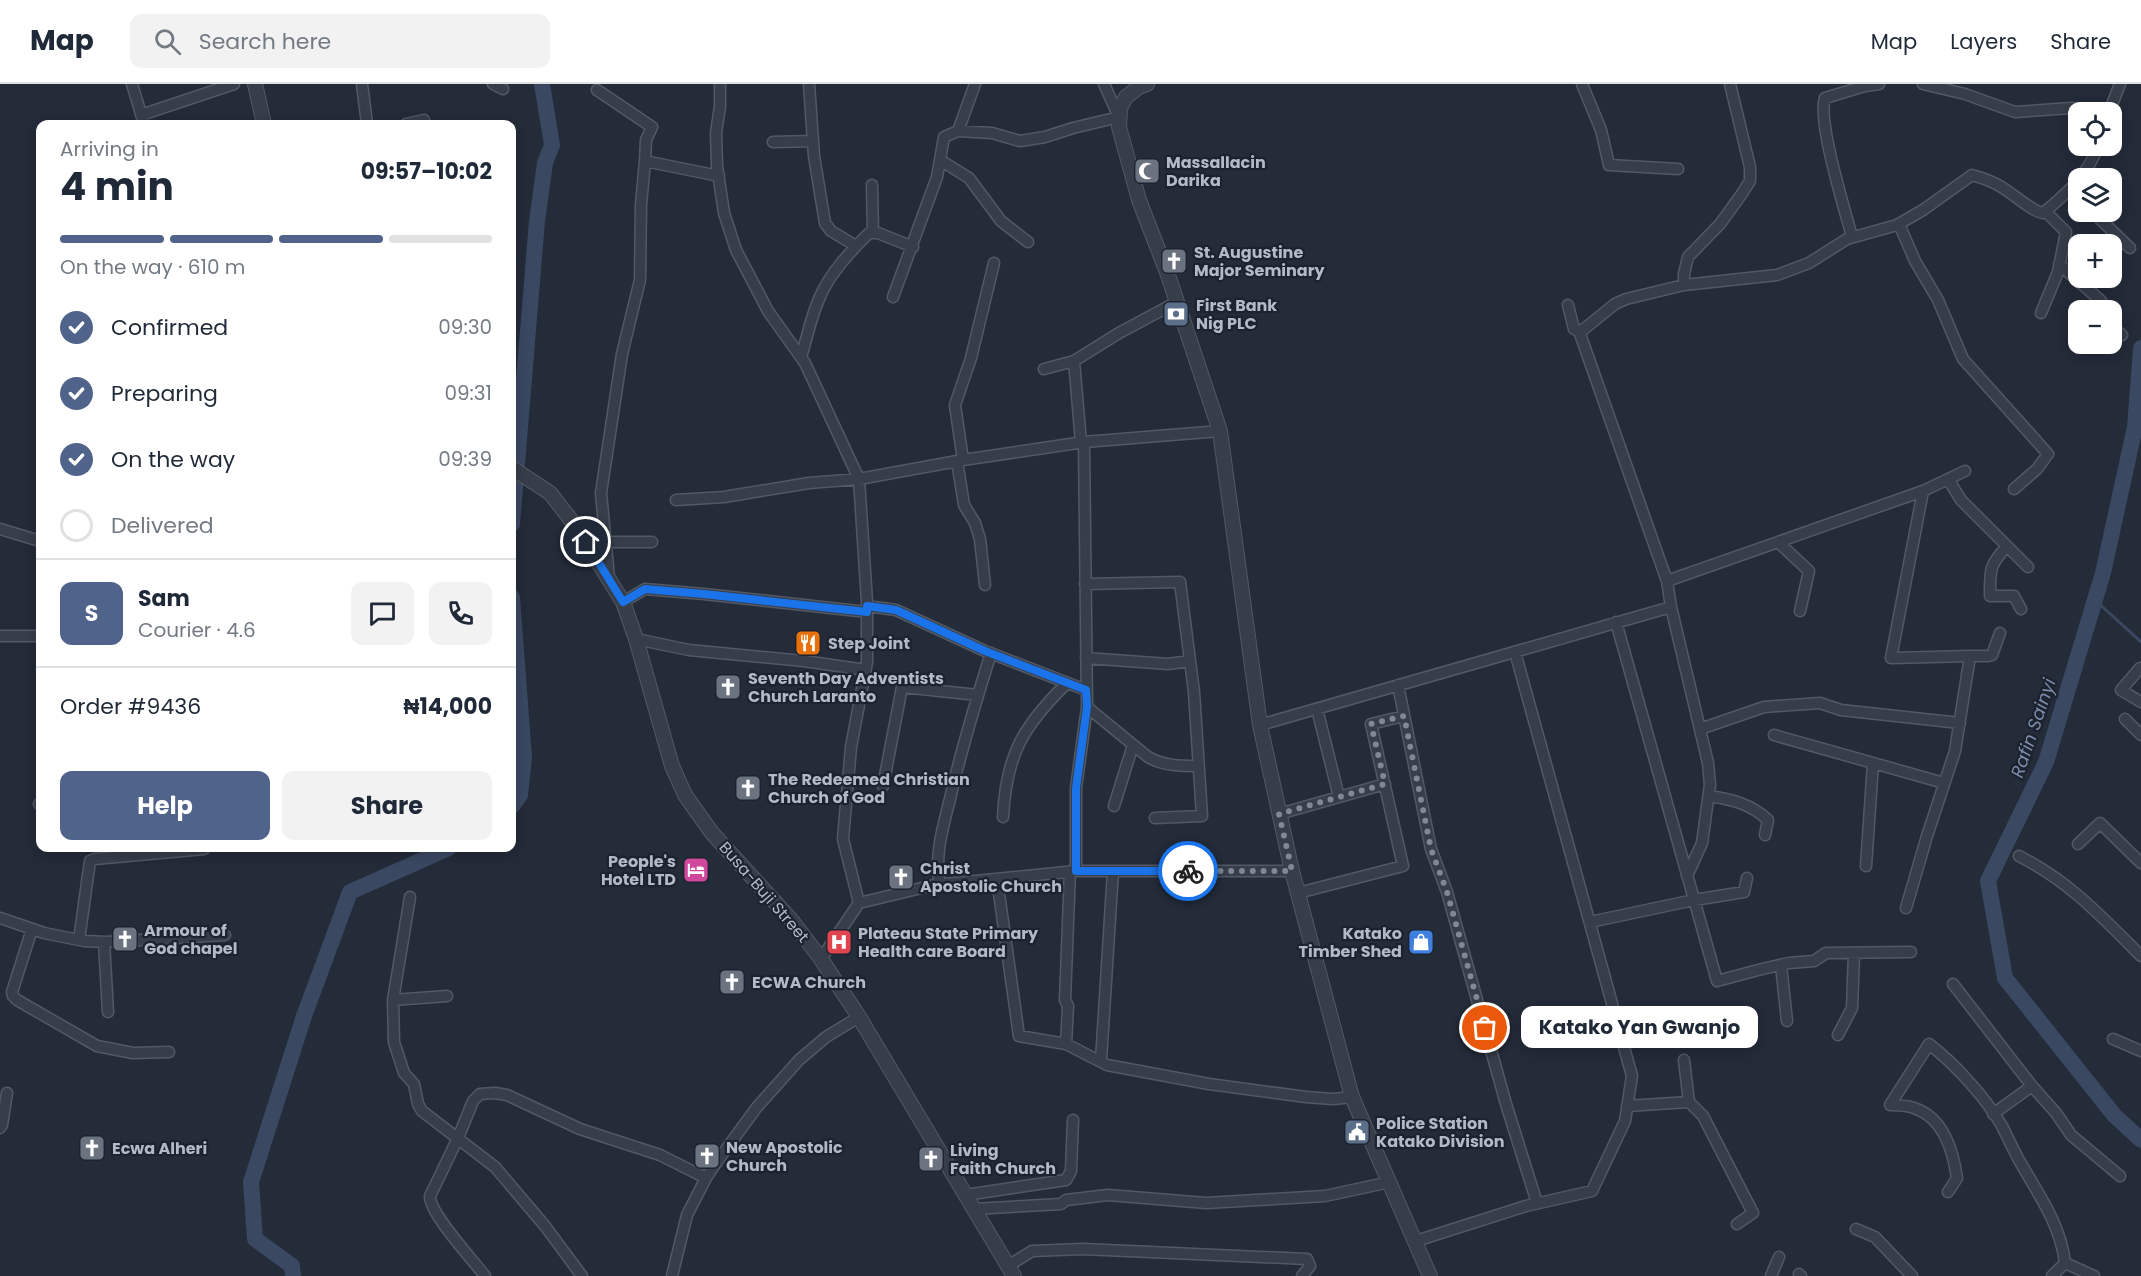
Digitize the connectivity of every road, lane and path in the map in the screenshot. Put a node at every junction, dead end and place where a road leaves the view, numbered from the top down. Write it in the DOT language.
graph roads {
  1 [pos="132,84"];
  2 [pos="234,84"];
  3 [pos="255,84"];
  4 [pos="362,84"];
  5 [pos="720,84"];
  6 [pos="808,84"];
  7 [pos="975,84"];
  8 [pos="1104,84"];
  9 [pos="1147,84"];
  10 [pos="1582,84"];
  11 [pos="1730,84"];
  12 [pos="1879,84"];
  13 [pos="1923,84"];
  14 [pos="2120,84"];
  15 [pos="1865,85"];
  16 [pos="597,90"];
  17 [pos="2113,102"];
  18 [pos="2068,108"];
  19 [pos="1119,117"];
  20 [pos="143,120"];
  21 [pos="263,120"];
  22 [pos="366,120"];
  23 [pos="958,131"];
  24 [pos="813,141"];
  25 [pos="773,142"];
  26 [pos="940,160"];
  27 [pos="645,161"];
  28 [pos="1678,169"];
  29 [pos="719,176"];
  30 [pos="872,185"];
  31 [pos="2068,192"];
  32 [pos="2045,211"];
  33 [pos="2103,222"];
  34 [pos="1899,224"];
  35 [pos="873,233"];
  36 [pos="1852,237"];
  37 [pos="1028,242"];
  38 [pos="856,246"];
  39 [pos="913,246"];
  40 [pos="2130,248"];
  41 [pos="994,263"];
  42 [pos="2059,264"];
  43 [pos="1684,285"];
  44 [pos="893,297"];
  45 [pos="2100,300"];
  46 [pos="1177,302"];
  47 [pos="1568,305"];
  48 [pos="2042,313"];
  49 [pos="1579,331"];
  50 [pos="801,357"];
  51 [pos="1074,361"];
  52 [pos="1044,369"];
  53 [pos="1220,431"];
  54 [pos="1082,442"];
  55 [pos="960,460"];
  56 [pos="516,471"];
  57 [pos="1965,471"];
  58 [pos="859,479"];
  59 [pos="1948,479"];
  60 [pos="2014,489"];
  61 [pos="1923,491"];
  62 [pos="676,500"];
  63 [pos="0,529"];
  64 [pos="36,540"];
  65 [pos="604,542"];
  66 [pos="652,542"];
  67 [pos="1778,542"];
  68 [pos="2007,546"];
  69 [pos="2028,567"];
  70 [pos="609,577"];
  71 [pos="1667,580"];
  72 [pos="1085,584"];
  73 [pos="985,585"];
  74 [pos="623,602"];
  75 [pos="1671,607"];
  76 [pos="867,609"];
  77 [pos="2021,609"];
  78 [pos="1800,611"];
  79 [pos="1616,622"];
  80 [pos="2000,633"];
  81 [pos="0,636"];
  82 [pos="36,636"];
  83 [pos="636,639"];
  84 [pos="1515,652"];
  85 [pos="991,653"];
  86 [pos="1970,656"];
  87 [pos="1086,658"];
  88 [pos="1190,661"];
  89 [pos="2140,668"];
  90 [pos="866,670"];
  91 [pos="1067,683"];
  92 [pos="1398,686"];
  93 [pos="1086,690"];
  94 [pos="978,695"];
  95 [pos="2141,702"];
  96 [pos="1087,707"];
  97 [pos="1317,709"];
  98 [pos="1404,716"];
  99 [pos="2125,719"];
  100 [pos="1960,723"];
  101 [pos="1260,725"];
  102 [pos="1700,729"];
  103 [pos="1774,735"];
  104 [pos="2141,735"];
  105 [pos="1132,745"];
  106 [pos="1873,764"];
  107 [pos="1198,766"];
  108 [pos="1944,783"];
  109 [pos="1385,784"];
  110 [pos="883,786"];
  111 [pos="1708,796"];
  112 [pos="1339,797"];
  113 [pos="1114,806"];
  114 [pos="1279,814"];
  115 [pos="1003,817"];
  116 [pos="1155,818"];
  117 [pos="1765,835"];
  118 [pos="2078,844"];
  119 [pos="171,852"];
  120 [pos="2019,856"];
  121 [pos="2141,863"];
  122 [pos="1866,867"];
  123 [pos="1073,871"];
  124 [pos="1113,871"];
  125 [pos="1292,871"];
  126 [pos="1687,876"];
  127 [pos="1747,878"];
  128 [pos="997,879"];
  129 [pos="940,885"];
  130 [pos="1298,893"];
  131 [pos="410,897"];
  132 [pos="1694,900"];
  133 [pos="860,903"];
  134 [pos="1906,908"];
  135 [pos="0,918"];
  136 [pos="1590,922"];
  137 [pos="32,929"];
  138 [pos="225,935"];
  139 [pos="79,940"];
  140 [pos="104,942"];
  141 [pos="1911,952"];
  142 [pos="1854,954"];
  143 [pos="2141,956"];
  144 [pos="821,959"];
  145 [pos="1780,965"];
  146 [pos="1953,984"];
  147 [pos="447,996"];
  148 [pos="393,1000"];
  149 [pos="108,1012"];
  150 [pos="859,1017"];
  151 [pos="1787,1021"];
  152 [pos="1838,1035"];
  153 [pos="2113,1039"];
  154 [pos="1066,1044"];
  155 [pos="2141,1051"];
  156 [pos="169,1052"];
  157 [pos="1101,1060"];
  158 [pos="1684,1060"];
  159 [pos="2032,1086"];
  160 [pos="7,1093"];
  161 [pos="1352,1096"];
  162 [pos="1689,1102"];
  163 [pos="1628,1106"];
  164 [pos="1993,1114"];
  165 [pos="1073,1120"];
  166 [pos="0,1128"];
  167 [pos="458,1138"];
  168 [pos="2120,1176"];
  169 [pos="706,1178"];
  170 [pos="1390,1182"];
  171 [pos="1948,1192"];
  172 [pos="965,1195"];
  173 [pos="1537,1203"];
  174 [pos="973,1209"];
  175 [pos="1737,1224"];
  176 [pos="1856,1229"];
  177 [pos="1416,1241"];
  178 [pos="1779,1257"];
  179 [pos="2065,1263"];
  180 [pos="1011,1271"];
  181 [pos="484,1276"];
  182 [pos="582,1276"];
  183 [pos="672,1276"];
  184 [pos="1302,1276"];
  185 [pos="1430,1276"];
  186 [pos="1771,1276"];
  187 [pos="1912,1276"];
  188 [pos="2052,1276"];
  189 [pos="2094,1276"];
  1 -- 20 [label="street"];
  2 -- 20 [label="street"];
  3 -- 21 [label="street"];
  4 -- 22 [label="street"];
  5 -- 29 [label="street"];
  6 -- 24 [label="street"];
  7 -- 23 [label="street"];
  8 -- 19 [label="street"];
  9 -- 19 [label="street"];
  10 -- 28 [label="street"];
  11 -- 43 [label="street"];
  12 -- 15 [label="street"];
  13 -- 18 [label="street"];
  14 -- 17 [label="street"];
  15 -- 36 [label="street"];
  16 -- 27 [label="street"];
  19 -- 23 [label="street"];
  19 -- 46 [label="street"];
  23 -- 26 [label="street"];
  24 -- 25 [label="street"];
  24 -- 38 [label="street"];
  26 -- 37 [label="street"];
  26 -- 39 [label="street"];
  27 -- 29 [label="street"];
  27 -- 65 [label="street"];
  29 -- 50 [label="street"];
  30 -- 35 [label="street"];
  31 -- 32 [label="street"];
  32 -- 34 [label="street"];
  32 -- 42 [label="street"];
  33 -- 40 [label="street"];
  34 -- 36 [label="street"];
  34 -- 60 [label="street"];
  35 -- 38 [label="street"];
  35 -- 39 [label="street"];
  36 -- 43 [label="street"];
  38 -- 50 [label="street"];
  39 -- 44 [label="street"];
  41 -- 55 [label="street"];
  42 -- 45 [label="street"];
  42 -- 48 [label="street"];
  43 -- 49 [label="street"];
  46 -- 51 [label="street"];
  46 -- 53 [label="street"];
  47 -- 49 [label="street"];
  49 -- 71 [label="street"];
  50 -- 58 [label="street"];
  51 -- 52 [label="street"];
  51 -- 54 [label="street"];
  53 -- 54 [label="street"];
  53 -- 101 [label="street"];
  54 -- 55 [label="street"];
  54 -- 72 [label="street"];
  55 -- 58 [label="street"];
  55 -- 73 [label="street"];
  56 -- 70 [label="street, Busa-Buji Street"];
  57 -- 59 [label="street"];
  58 -- 62 [label="street"];
  58 -- 76 [label="street"];
  59 -- 61 [label="street"];
  59 -- 68 [label="street"];
  61 -- 67 [label="street"];
  61 -- 86 [label="street"];
  63 -- 64 [label="street"];
  65 -- 66 [label="street"];
  65 -- 70 [label="street"];
  67 -- 71 [label="street"];
  67 -- 78 [label="street"];
  68 -- 69 [label="street"];
  68 -- 77 [label="street"];
  70 -- 74 [label="street, Busa-Buji Street"];
  71 -- 75 [label="street"];
  72 -- 87 [label="street"];
  72 -- 88 [label="street"];
  74 -- 76 [label="street"];
  74 -- 83 [label="street, Busa-Buji Street"];
  75 -- 79 [label="street"];
  75 -- 102 [label="street"];
  76 -- 85 [label="street"];
  76 -- 90 [label="street"];
  79 -- 84 [label="street"];
  79 -- 126 [label="street"];
  80 -- 86 [label="street"];
  81 -- 82 [label="street"];
  83 -- 90 [label="street"];
  83 -- 144 [label="street, Busa-Buji Street"];
  84 -- 92 [label="street"];
  84 -- 136 [label="street"];
  85 -- 91 [label="street"];
  85 -- 94 [label="street"];
  86 -- 100 [label="street"];
  87 -- 88 [label="street"];
  87 -- 93 [label="street"];
  88 -- 107 [label="street"];
  89 -- 95 [label="street"];
  90 -- 133 [label="street"];
  91 -- 93 [label="street"];
  91 -- 115 [label="street"];
  92 -- 97 [label="street"];
  92 -- 98 [label="street"];
  93 -- 96 [label="street"];
  94 -- 110 [label="street"];
  94 -- 129 [label="street"];
  96 -- 105 [label="street"];
  96 -- 123 [label="street"];
  97 -- 101 [label="street"];
  97 -- 112 [label="street"];
  98 -- 109 [label="street"];
  98 -- 173 [label="street"];
  99 -- 104 [label="street"];
  100 -- 102 [label="street"];
  100 -- 108 [label="street"];
  101 -- 114 [label="street"];
  102 -- 111 [label="street"];
  103 -- 106 [label="street"];
  105 -- 107 [label="street"];
  105 -- 113 [label="street"];
  106 -- 108 [label="street"];
  106 -- 122 [label="street"];
  107 -- 116 [label="street"];
  108 -- 134 [label="street"];
  109 -- 112 [label="street"];
  109 -- 130 [label="street"];
  111 -- 117 [label="street"];
  111 -- 126 [label="street"];
  112 -- 114 [label="street"];
  114 -- 125 [label="street"];
  118 -- 121 [label="street"];
  119 -- 139 [label="street"];
  120 -- 143 [label="street"];
  123 -- 124 [label="street"];
  123 -- 128 [label="street"];
  123 -- 154 [label="street"];
  124 -- 125 [label="street"];
  124 -- 157 [label="street"];
  125 -- 130 [label="street"];
  126 -- 132 [label="street"];
  127 -- 132 [label="street"];
  128 -- 129 [label="street"];
  128 -- 154 [label="street"];
  129 -- 133 [label="street"];
  130 -- 161 [label="street"];
  131 -- 148 [label="street"];
  132 -- 136 [label="street"];
  132 -- 145 [label="street"];
  133 -- 144 [label="street"];
  135 -- 137 [label="street"];
  136 -- 163 [label="street"];
  137 -- 139 [label="street"];
  137 -- 156 [label="street"];
  138 -- 140 [label="street"];
  139 -- 140 [label="street"];
  140 -- 149 [label="street"];
  141 -- 142 [label="street"];
  142 -- 145 [label="street"];
  142 -- 152 [label="street"];
  144 -- 150 [label="street, Busa-Buji Street"];
  145 -- 151 [label="street"];
  146 -- 159 [label="street"];
  147 -- 148 [label="street"];
  148 -- 167 [label="street"];
  150 -- 169 [label="street"];
  150 -- 172 [label="street, Busa-Buji Street"];
  153 -- 155 [label="street"];
  154 -- 157 [label="street"];
  157 -- 161 [label="street"];
  158 -- 162 [label="street"];
  159 -- 164 [label="street"];
  159 -- 168 [label="street"];
  160 -- 166 [label="street"];
  161 -- 170 [label="street"];
  162 -- 163 [label="street"];
  162 -- 175 [label="street"];
  163 -- 173 [label="street"];
  164 -- 171 [label="street"];
  164 -- 179 [label="street"];
  165 -- 172 [label="street"];
  167 -- 169 [label="street"];
  167 -- 181 [label="street"];
  167 -- 182 [label="street"];
  169 -- 183 [label="street"];
  170 -- 174 [label="street"];
  170 -- 177 [label="street"];
  172 -- 174 [label="street, Busa-Buji Street"];
  173 -- 177 [label="street"];
  174 -- 180 [label="street, Busa-Buji Street"];
  176 -- 187 [label="street"];
  177 -- 185 [label="street"];
  178 -- 186 [label="street"];
  179 -- 188 [label="street"];
  179 -- 189 [label="street"];
  180 -- 184 [label="street"];
}
